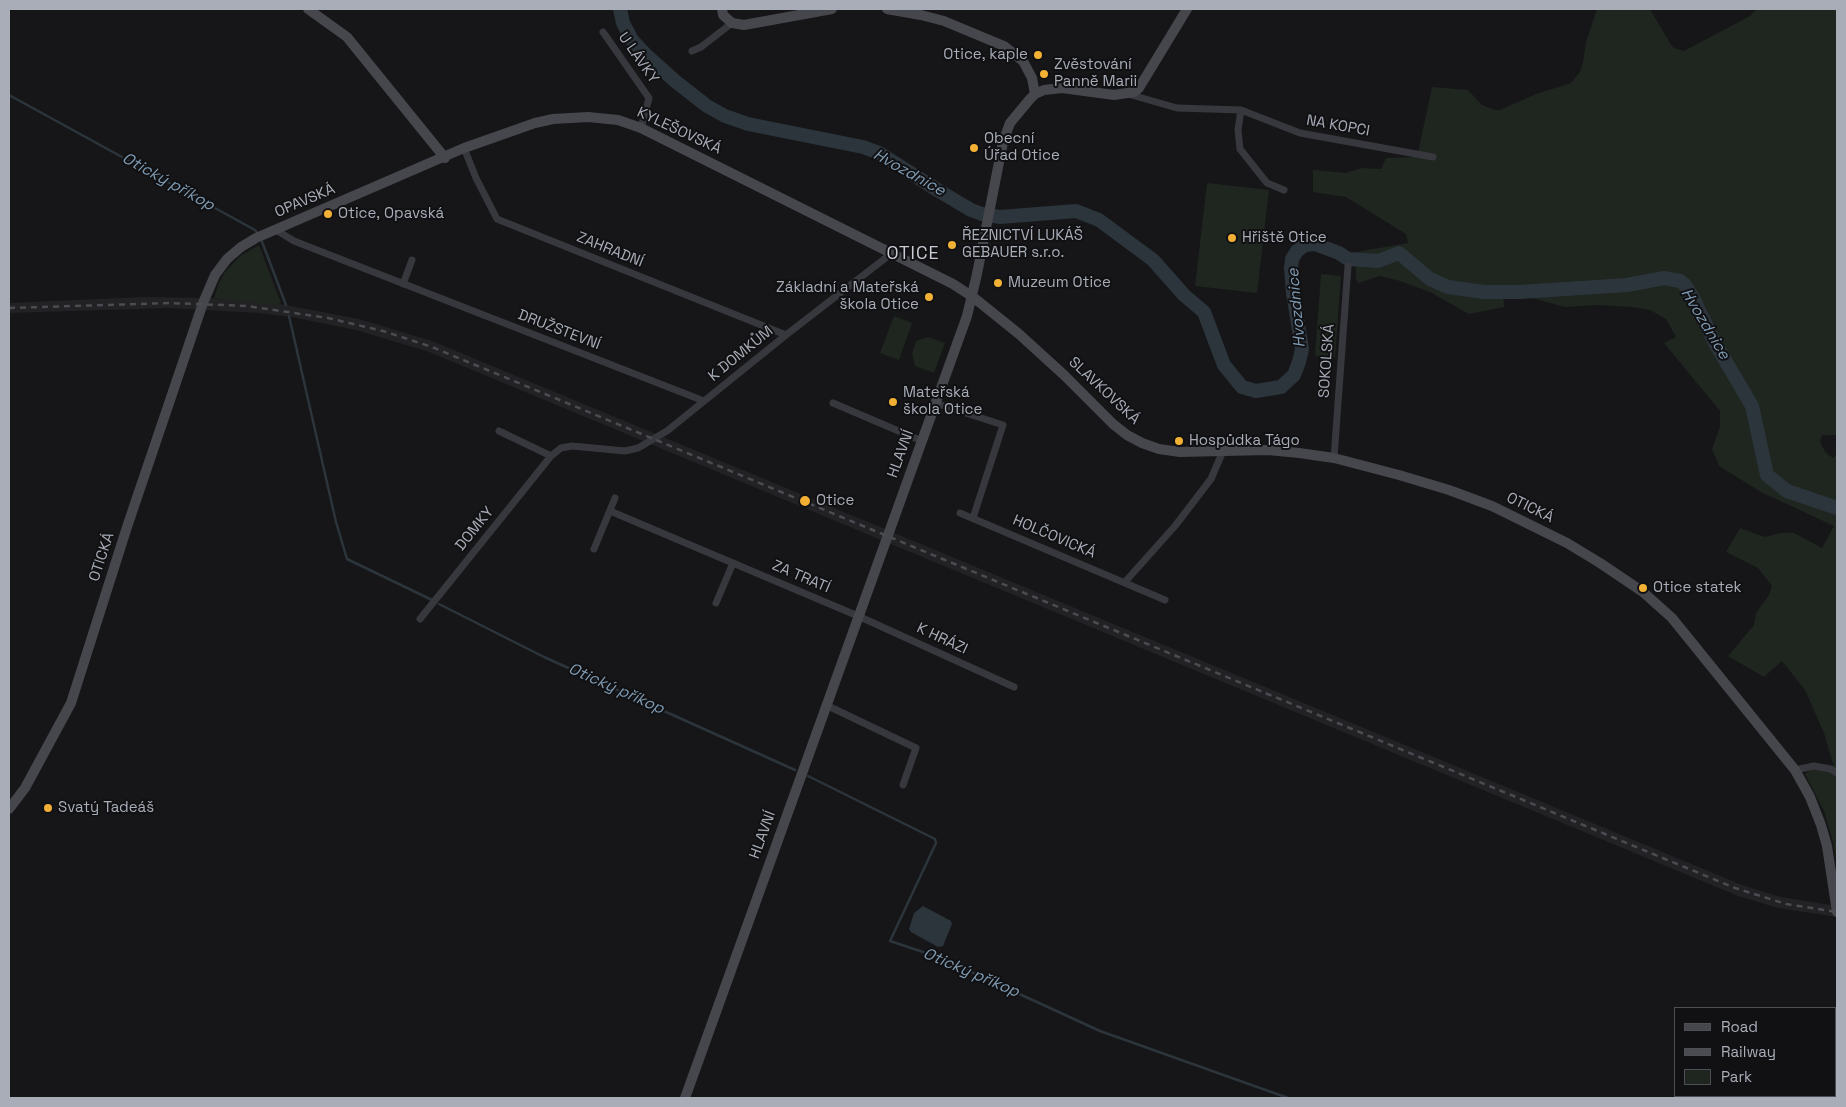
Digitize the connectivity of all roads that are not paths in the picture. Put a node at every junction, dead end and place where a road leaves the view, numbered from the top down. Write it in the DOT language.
graph roads {
  1 [pos="308,9"];
  2 [pos="722,9"];
  3 [pos="832,9"];
  4 [pos="887,9"];
  5 [pos="1187,9"];
  6 [pos="922,12"];
  7 [pos="732,23"];
  8 [pos="603,32"];
  9 [pos="692,51"];
  10 [pos="1035,94"];
  11 [pos="1127,94"];
  12 [pos="1241,110"];
  13 [pos="641,128"];
  14 [pos="464,148"];
  15 [pos="1432,157"];
  16 [pos="445,158"];
  17 [pos="1284,190"];
  18 [pos="276,230"];
  19 [pos="892,253"];
  20 [pos="412,260"];
  21 [pos="1348,266"];
  22 [pos="403,284"];
  23 [pos="972,297"];
  24 [pos="203,303"];
  25 [pos="786,335"];
  26 [pos="704,401"];
  27 [pos="833,403"];
  28 [pos="935,403"];
  29 [pos="499,431"];
  30 [pos="655,438"];
  31 [pos="922,441"];
  32 [pos="1268,450"];
  33 [pos="1223,451"];
  34 [pos="551,456"];
  35 [pos="1334,458"];
  36 [pos="616,498"];
  37 [pos="610,511"];
  38 [pos="960,513"];
  39 [pos="973,518"];
  40 [pos="594,549"];
  41 [pos="733,563"];
  42 [pos="1125,582"];
  43 [pos="1165,600"];
  44 [pos="716,603"];
  45 [pos="858,616"];
  46 [pos="420,619"];
  47 [pos="1014,687"];
  48 [pos="826,705"];
  49 [pos="1795,770"];
  50 [pos="1837,773"];
  51 [pos="903,785"];
  52 [pos="9,809"];
  53 [pos="1837,912"];
  54 [pos="685,1098"];
  1 -- 16 [label="main road"];
  2 -- 7 [label="main road"];
  3 -- 7 [label="main road"];
  4 -- 6 [label="main road"];
  5 -- 11 [label="main road"];
  6 -- 10 [label="main road"];
  7 -- 9 [label="street"];
  8 -- 13 [label="street, U LÁVKY"];
  10 -- 11 [label="main road"];
  10 -- 23 [label="main road, HLAVNÍ"];
  11 -- 12 [label="street, NA KOPCI"];
  12 -- 15 [label="street, NA KOPCI"];
  12 -- 17 [label="street"];
  13 -- 14 [label="main road, KYLEŠOVSKÁ"];
  13 -- 19 [label="main road, KYLEŠOVSKÁ"];
  14 -- 16 [label="main road, KYLEŠOVSKÁ"];
  14 -- 25 [label="street, ZAHRADNÍ"];
  16 -- 18 [label="main road, OPAVSKÁ"];
  18 -- 22 [label="street, DRUŽSTEVNÍ"];
  18 -- 24 [label="main road, OPAVSKÁ"];
  19 -- 23 [label="main road, KYLEŠOVSKÁ"];
  19 -- 25 [label="street, K DOMKŮM"];
  20 -- 22 [label="street"];
  21 -- 35 [label="street, SOKOLSKÁ"];
  22 -- 26 [label="street, DRUŽSTEVNÍ"];
  23 -- 28 [label="main road, HLAVNÍ"];
  23 -- 33 [label="main road, SLAVKOVSKÁ"];
  24 -- 52 [label="main road, OTICKÁ"];
  25 -- 26 [label="street, K DOMKŮM"];
  26 -- 30 [label="street, K DOMKŮM"];
  27 -- 31 [label="street"];
  28 -- 31 [label="main road, HLAVNÍ"];
  28 -- 39 [label="street"];
  29 -- 34 [label="street"];
  30 -- 34 [label="street, DOMKY"];
  31 -- 45 [label="main road, HLAVNÍ"];
  32 -- 33 [label="main road, SLAVKOVSKÁ"];
  32 -- 35 [label="main road, OTICKÁ"];
  33 -- 42 [label="street"];
  34 -- 46 [label="street, DOMKY"];
  35 -- 49 [label="main road, OTICKÁ"];
  36 -- 37 [label="street"];
  37 -- 40 [label="street"];
  37 -- 41 [label="street, ZA TRATÍ"];
  38 -- 39 [label="street, HOLČOVICKÁ"];
  39 -- 42 [label="street, HOLČOVICKÁ"];
  41 -- 44 [label="street"];
  41 -- 45 [label="street, ZA TRATÍ"];
  42 -- 43 [label="street, HOLČOVICKÁ"];
  45 -- 47 [label="street, K HRÁZI"];
  45 -- 48 [label="main road, HLAVNÍ"];
  48 -- 51 [label="street"];
  48 -- 54 [label="main road, HLAVNÍ"];
  49 -- 50 [label="street"];
  49 -- 53 [label="main road, OTICKÁ"];
}
